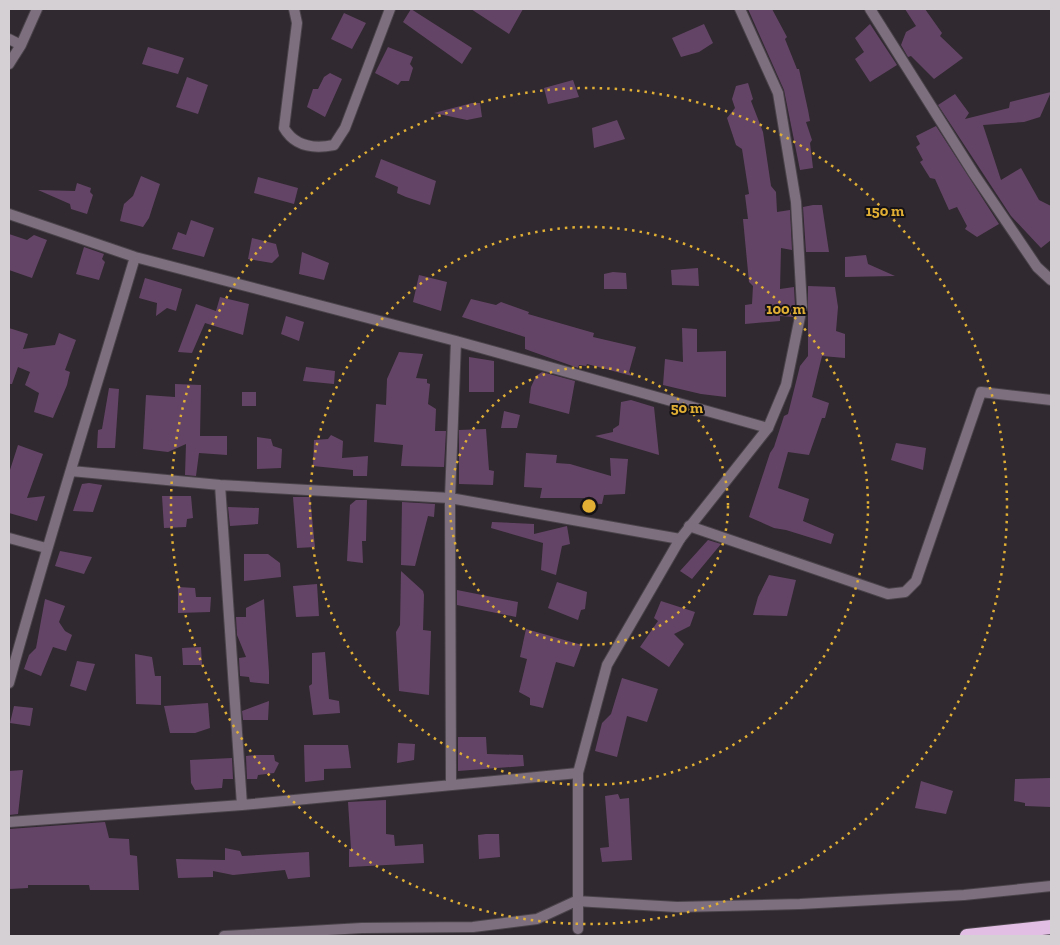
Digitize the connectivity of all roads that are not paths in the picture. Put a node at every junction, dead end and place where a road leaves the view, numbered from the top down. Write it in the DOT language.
graph roads {
  1 [pos="37,9"];
  2 [pos="294,9"];
  3 [pos="390,9"];
  4 [pos="740,9"];
  5 [pos="870,9"];
  6 [pos="9,38"];
  7 [pos="21,45"];
  8 [pos="9,64"];
  9 [pos="9,214"];
  10 [pos="135,257"];
  11 [pos="1051,280"];
  12 [pos="456,341"];
  13 [pos="1051,400"];
  14 [pos="768,428"];
  15 [pos="71,472"];
  16 [pos="220,485"];
  17 [pos="450,498"];
  18 [pos="689,526"];
  19 [pos="9,538"];
  20 [pos="680,539"];
  21 [pos="46,548"];
  22 [pos="9,683"];
  23 [pos="578,773"];
  24 [pos="451,785"];
  25 [pos="242,805"];
  26 [pos="9,822"];
  27 [pos="1051,886"];
  28 [pos="576,901"];
  29 [pos="1051,927"];
  30 [pos="578,929"];
  31 [pos="224,936"];
  32 [pos="967,936"];
  1 -- 7 [label="street"];
  2 -- 3 [label="street"];
  4 -- 14 [label="street"];
  5 -- 11 [label="street"];
  6 -- 7 [label="street"];
  7 -- 8 [label="street"];
  9 -- 10 [label="street"];
  10 -- 12 [label="street"];
  10 -- 15 [label="street"];
  12 -- 14 [label="street"];
  12 -- 17 [label="street"];
  13 -- 18 [label="street"];
  14 -- 18 [label="street"];
  15 -- 16 [label="street"];
  15 -- 21 [label="street"];
  16 -- 17 [label="street"];
  16 -- 25 [label="street"];
  17 -- 20 [label="street"];
  17 -- 24 [label="street"];
  18 -- 20 [label="street"];
  19 -- 21 [label="street"];
  20 -- 23 [label="street"];
  21 -- 22 [label="street"];
  23 -- 24 [label="street"];
  23 -- 28 [label="street"];
  24 -- 25 [label="street"];
  25 -- 26 [label="street"];
  27 -- 28 [label="street"];
  28 -- 30 [label="street"];
  28 -- 31 [label="street"];
  29 -- 32 [label="highway"];
}
